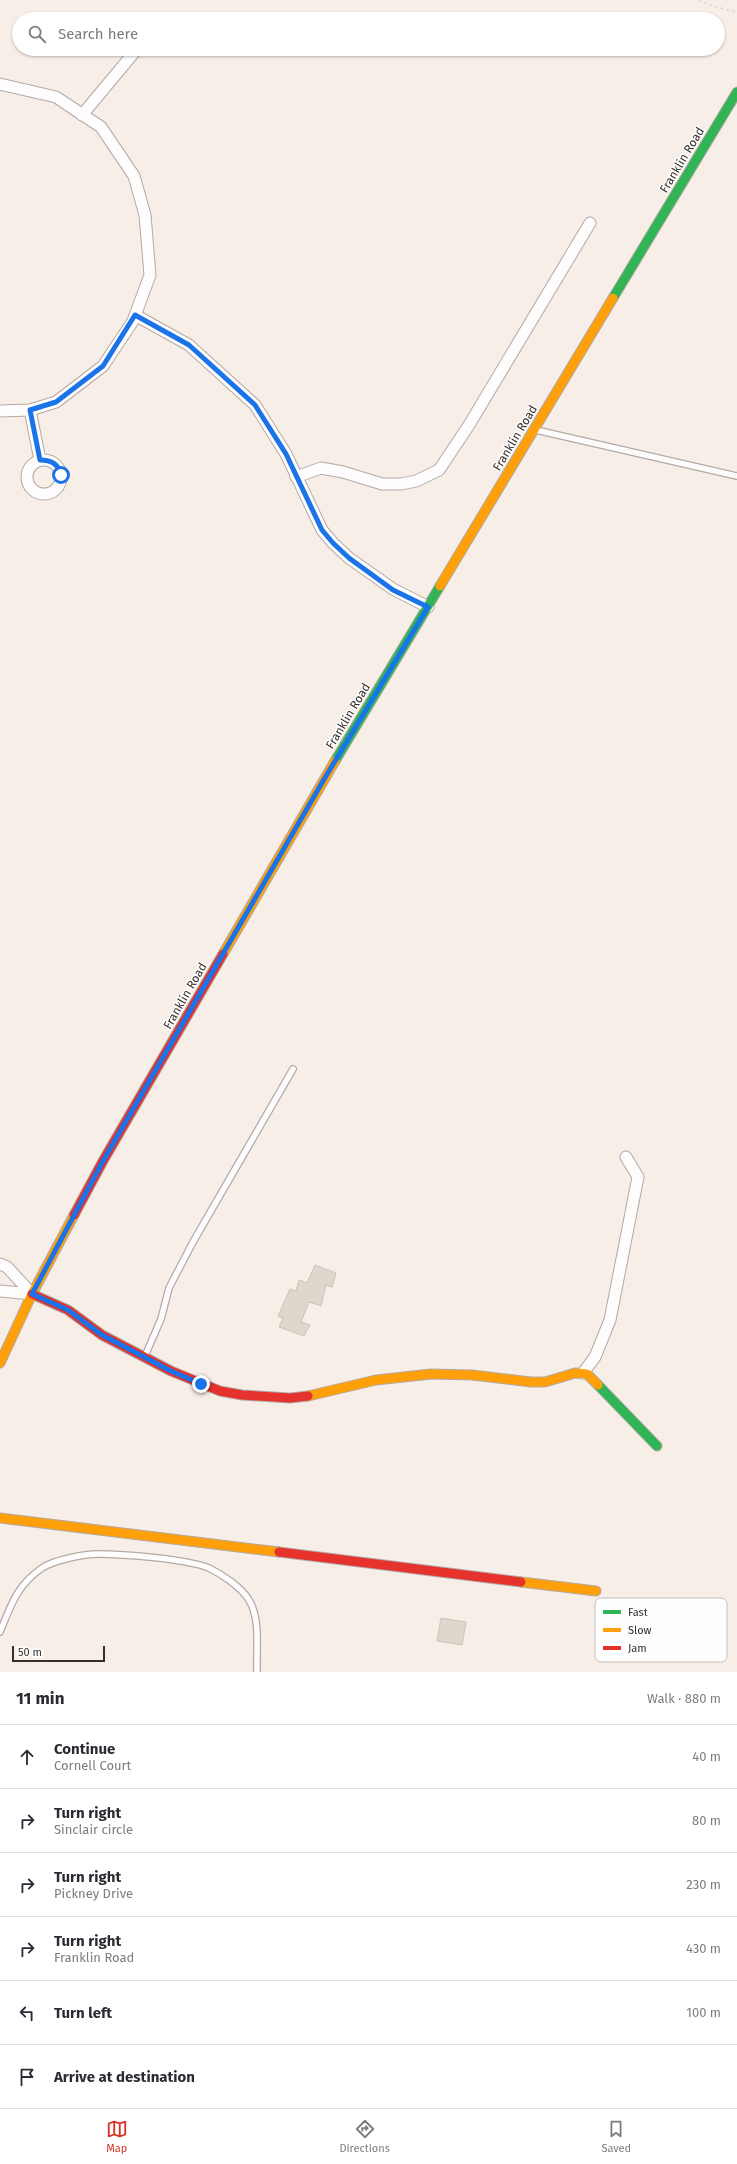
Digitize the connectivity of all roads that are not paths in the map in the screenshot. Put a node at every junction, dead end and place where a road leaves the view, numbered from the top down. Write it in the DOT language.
graph roads {
  1 [pos="131,56"];
  2 [pos="0,84"];
  3 [pos="737,92"];
  4 [pos="82,115"];
  5 [pos="590,223"];
  6 [pos="135,315"];
  7 [pos="30,410"];
  8 [pos="0,411"];
  9 [pos="534,430"];
  10 [pos="40,460"];
  11 [pos="296,476"];
  12 [pos="737,476"];
  13 [pos="428,607"];
  14 [pos="293,1069"];
  15 [pos="626,1157"];
  16 [pos="0,1264"];
  17 [pos="0,1291"];
  18 [pos="32,1294"];
  19 [pos="145,1357"];
  20 [pos="0,1363"];
  21 [pos="583,1373"];
  22 [pos="657,1446"];
  23 [pos="0,1518"];
  24 [pos="596,1591"];
  25 [pos="0,1632"];
  26 [pos="257,1672"];
  1 -- 4 [label="street"];
  2 -- 4 [label="street"];
  3 -- 9 [label="main road, Franklin Road"];
  4 -- 6 [label="street"];
  5 -- 11 [label="street"];
  6 -- 7 [label="street"];
  6 -- 11 [label="street"];
  7 -- 8 [label="street"];
  7 -- 10 [label="street"];
  9 -- 12 [label="lane"];
  9 -- 13 [label="main road, Franklin Road"];
  11 -- 13 [label="street"];
  13 -- 18 [label="main road, Franklin Road"];
  14 -- 19 [label="lane"];
  15 -- 21 [label="street"];
  16 -- 18 [label="street"];
  17 -- 18 [label="street"];
  18 -- 19 [label="main road"];
  18 -- 20 [label="main road, Franklin Road"];
  19 -- 21 [label="main road"];
  21 -- 22 [label="main road"];
  23 -- 24 [label="main road"];
  25 -- 26 [label="lane"];
}
